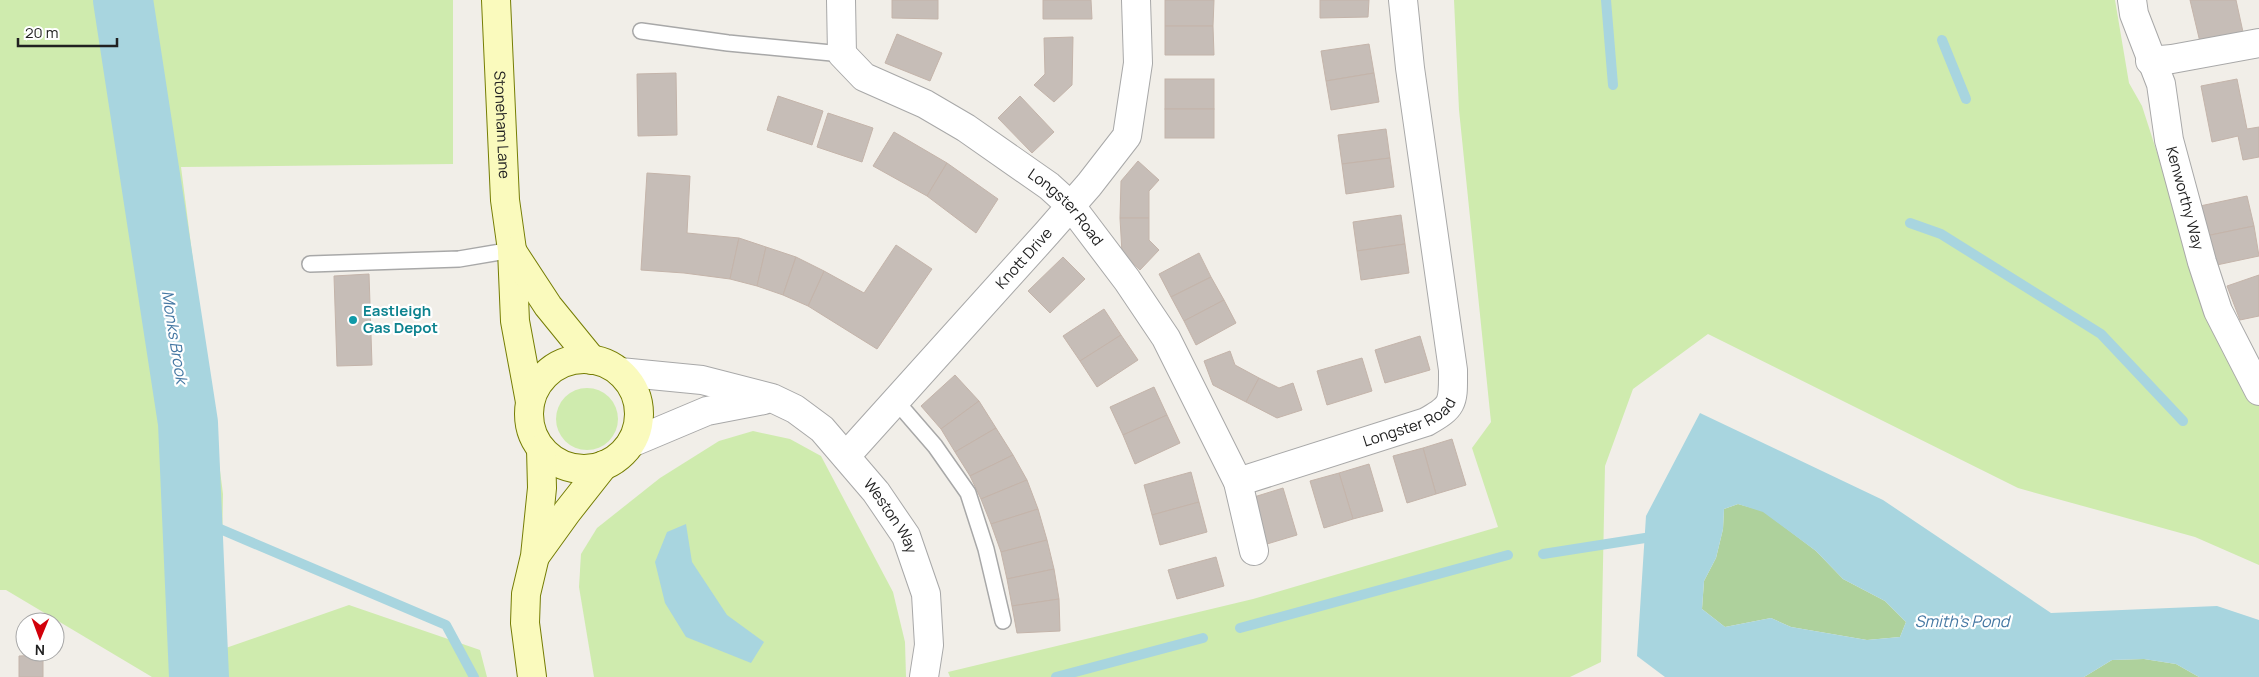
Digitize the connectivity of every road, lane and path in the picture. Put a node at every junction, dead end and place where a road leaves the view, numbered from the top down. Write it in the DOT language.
graph roads {
  1 [pos="496,0"];
  2 [pos="841,0"];
  3 [pos="1136,0"];
  4 [pos="1403,0"];
  5 [pos="2132,0"];
  6 [pos="641,31"];
  7 [pos="2259,43"];
  8 [pos="842,54"];
  9 [pos="2150,61"];
  10 [pos="1071,206"];
  11 [pos="512,250"];
  12 [pos="310,264"];
  13 [pos="592,360"];
  14 [pos="620,372"];
  15 [pos="2259,391"];
  16 [pos="772,398"];
  17 [pos="896,401"];
  18 [pos="530,402"];
  19 [pos="631,443"];
  20 [pos="541,449"];
  21 [pos="846,456"];
  22 [pos="604,465"];
  23 [pos="1238,482"];
  24 [pos="1254,551"];
  25 [pos="535,556"];
  26 [pos="1002,621"];
  27 [pos="532,677"];
  28 [pos="924,677"];
  1 -- 11 [label="street, Stoneham Lane"];
  2 -- 8 [label="street"];
  3 -- 10 [label="street, Knott Drive"];
  4 -- 23 [label="street, Longster Road"];
  5 -- 9 [label="street, Kenworthy Way"];
  6 -- 8 [label="lane"];
  7 -- 9 [label="street"];
  8 -- 10 [label="street, Longster Road"];
  9 -- 15 [label="street, Kenworthy Way"];
  10 -- 17 [label="street, Knott Drive"];
  10 -- 23 [label="street, Longster Road"];
  11 -- 12 [label="lane"];
  11 -- 13 [label="street, Stoneham Lane"];
  11 -- 18 [label="street, Stoneham Lane"];
  13 -- 14 [label="street"];
  13 -- 18 [label="street"];
  14 -- 16 [label="street, Weston Way"];
  14 -- 19 [label="street"];
  16 -- 19 [label="street"];
  16 -- 21 [label="street, Weston Way"];
  17 -- 21 [label="street, Knott Drive"];
  17 -- 26 [label="lane"];
  18 -- 20 [label="street"];
  19 -- 22 [label="street"];
  20 -- 22 [label="street"];
  20 -- 25 [label="street"];
  21 -- 28 [label="street, Weston Way"];
  22 -- 25 [label="street"];
  23 -- 24 [label="street, Longster Road"];
  25 -- 27 [label="street"];
}
